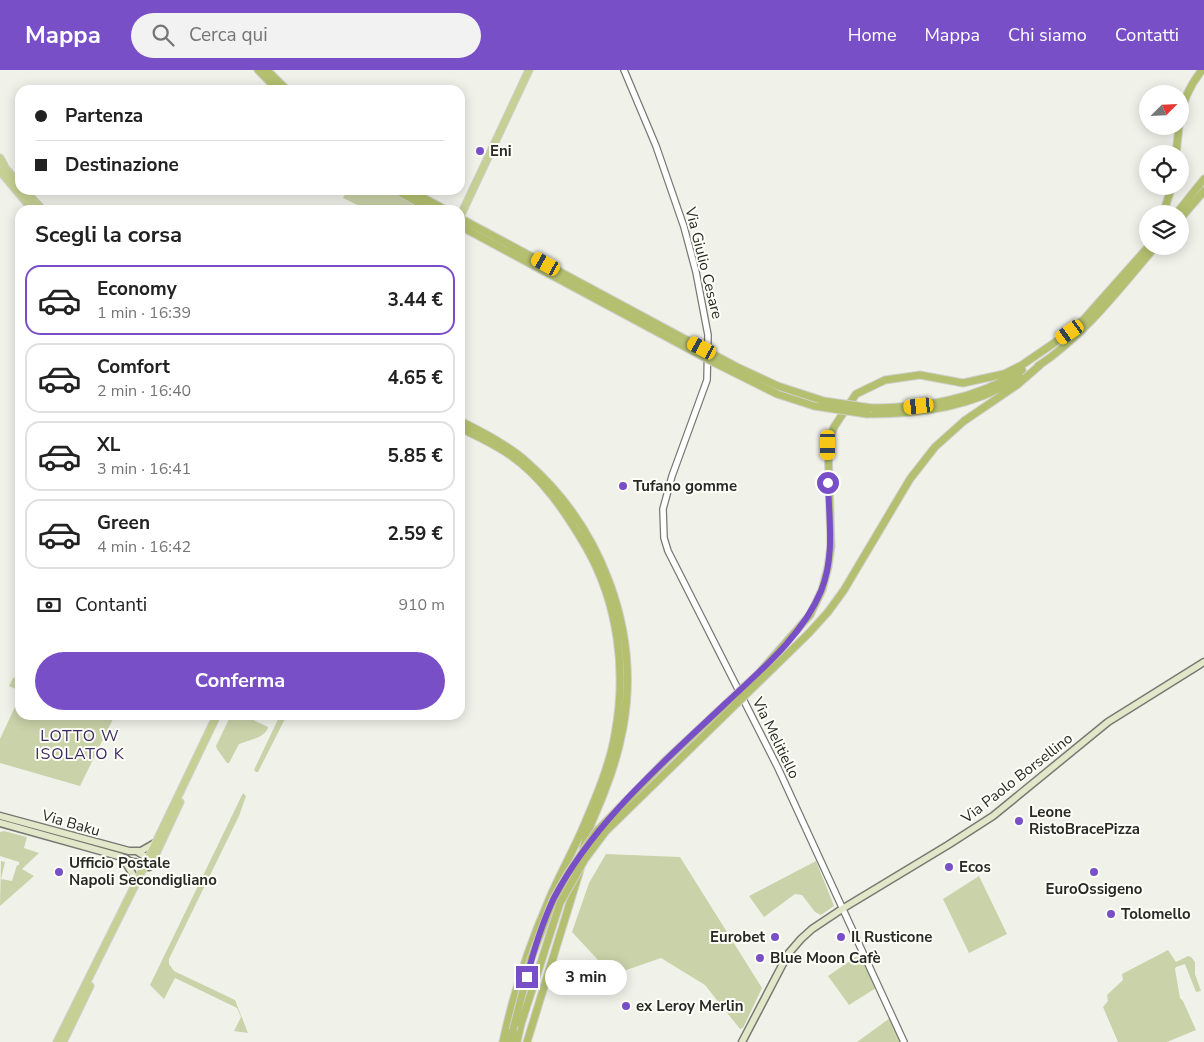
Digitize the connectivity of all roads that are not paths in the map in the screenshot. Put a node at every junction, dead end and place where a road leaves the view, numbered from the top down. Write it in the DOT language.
graph roads {
  1 [pos="258,70"];
  2 [pos="267,70"];
  3 [pos="529,70"];
  4 [pos="624,70"];
  5 [pos="1202,70"];
  6 [pos="273,85"];
  7 [pos="282,85"];
  8 [pos="1189,92"];
  9 [pos="0,158"];
  10 [pos="0,171"];
  11 [pos="15,179"];
  12 [pos="1204,179"];
  13 [pos="15,189"];
  14 [pos="1204,190"];
  15 [pos="20,195"];
  16 [pos="29,195"];
  17 [pos="405,195"];
  18 [pos="418,195"];
  19 [pos="28,205"];
  20 [pos="38,205"];
  21 [pos="422,205"];
  22 [pos="437,205"];
  23 [pos="1188,205"];
  24 [pos="465,207"];
  25 [pos="465,221"];
  26 [pos="465,229"];
  27 [pos="1141,255"];
  28 [pos="1148,255"];
  29 [pos="1070,332"];
  30 [pos="1040,364"];
  31 [pos="870,411"];
  32 [pos="465,424"];
  33 [pos="465,425"];
  34 [pos="663,524"];
  35 [pos="1204,662"];
  36 [pos="215,720"];
  37 [pos="220,720"];
  38 [pos="0,816"];
  39 [pos="0,823"];
  40 [pos="155,843"];
  41 [pos="136,852"];
  42 [pos="122,857"];
  43 [pos="150,863"];
  44 [pos="137,881"];
  45 [pos="842,909"];
  46 [pos="57,1042"];
  47 [pos="63,1042"];
  48 [pos="503,1042"];
  49 [pos="510,1042"];
  50 [pos="517,1042"];
  51 [pos="527,1042"];
  52 [pos="742,1042"];
  53 [pos="904,1042"];
  1 -- 6 [label="highway"];
  2 -- 7 [label="highway"];
  3 -- 24 [label="main road"];
  4 -- 34 [label="street, Via Giulio Cesare"];
  5 -- 8 [label="highway"];
  9 -- 11 [label="main road"];
  10 -- 13 [label="main road"];
  12 -- 23 [label="highway"];
  14 -- 23 [label="highway"];
  15 -- 19 [label="main road"];
  16 -- 20 [label="main road"];
  17 -- 21 [label="highway"];
  18 -- 22 [label="highway"];
  25 -- 31 [label="highway, bridge"];
  26 -- 31 [label="highway, bridge"];
  27 -- 29 [label="highway"];
  28 -- 30 [label="highway"];
  29 -- 31 [label="highway"];
  29 -- 49 [label="highway, bridge"];
  30 -- 31 [label="highway"];
  30 -- 50 [label="highway, bridge"];
  32 -- 51 [label="highway"];
  33 -- 48 [label="highway"];
  34 -- 45 [label="street, Via Melitiello"];
  35 -- 45 [label="main road, Via Paolo Borsellino"];
  36 -- 40 [label="main road"];
  37 -- 43 [label="main road"];
  38 -- 41 [label="main road, Via Baku"];
  39 -- 42 [label="main road, Via Baku"];
  40 -- 41 [label="main road"];
  40 -- 43 [label="main road"];
  41 -- 43 [label="main road, Via Baku"];
  42 -- 43 [label="main road, Via Baku"];
  42 -- 44 [label="main road"];
  43 -- 44 [label="main road"];
  43 -- 47 [label="main road"];
  44 -- 46 [label="main road"];
  45 -- 52 [label="main road, Via Paolo Borsellino"];
  45 -- 53 [label="street, Via Melitiello"];
}
